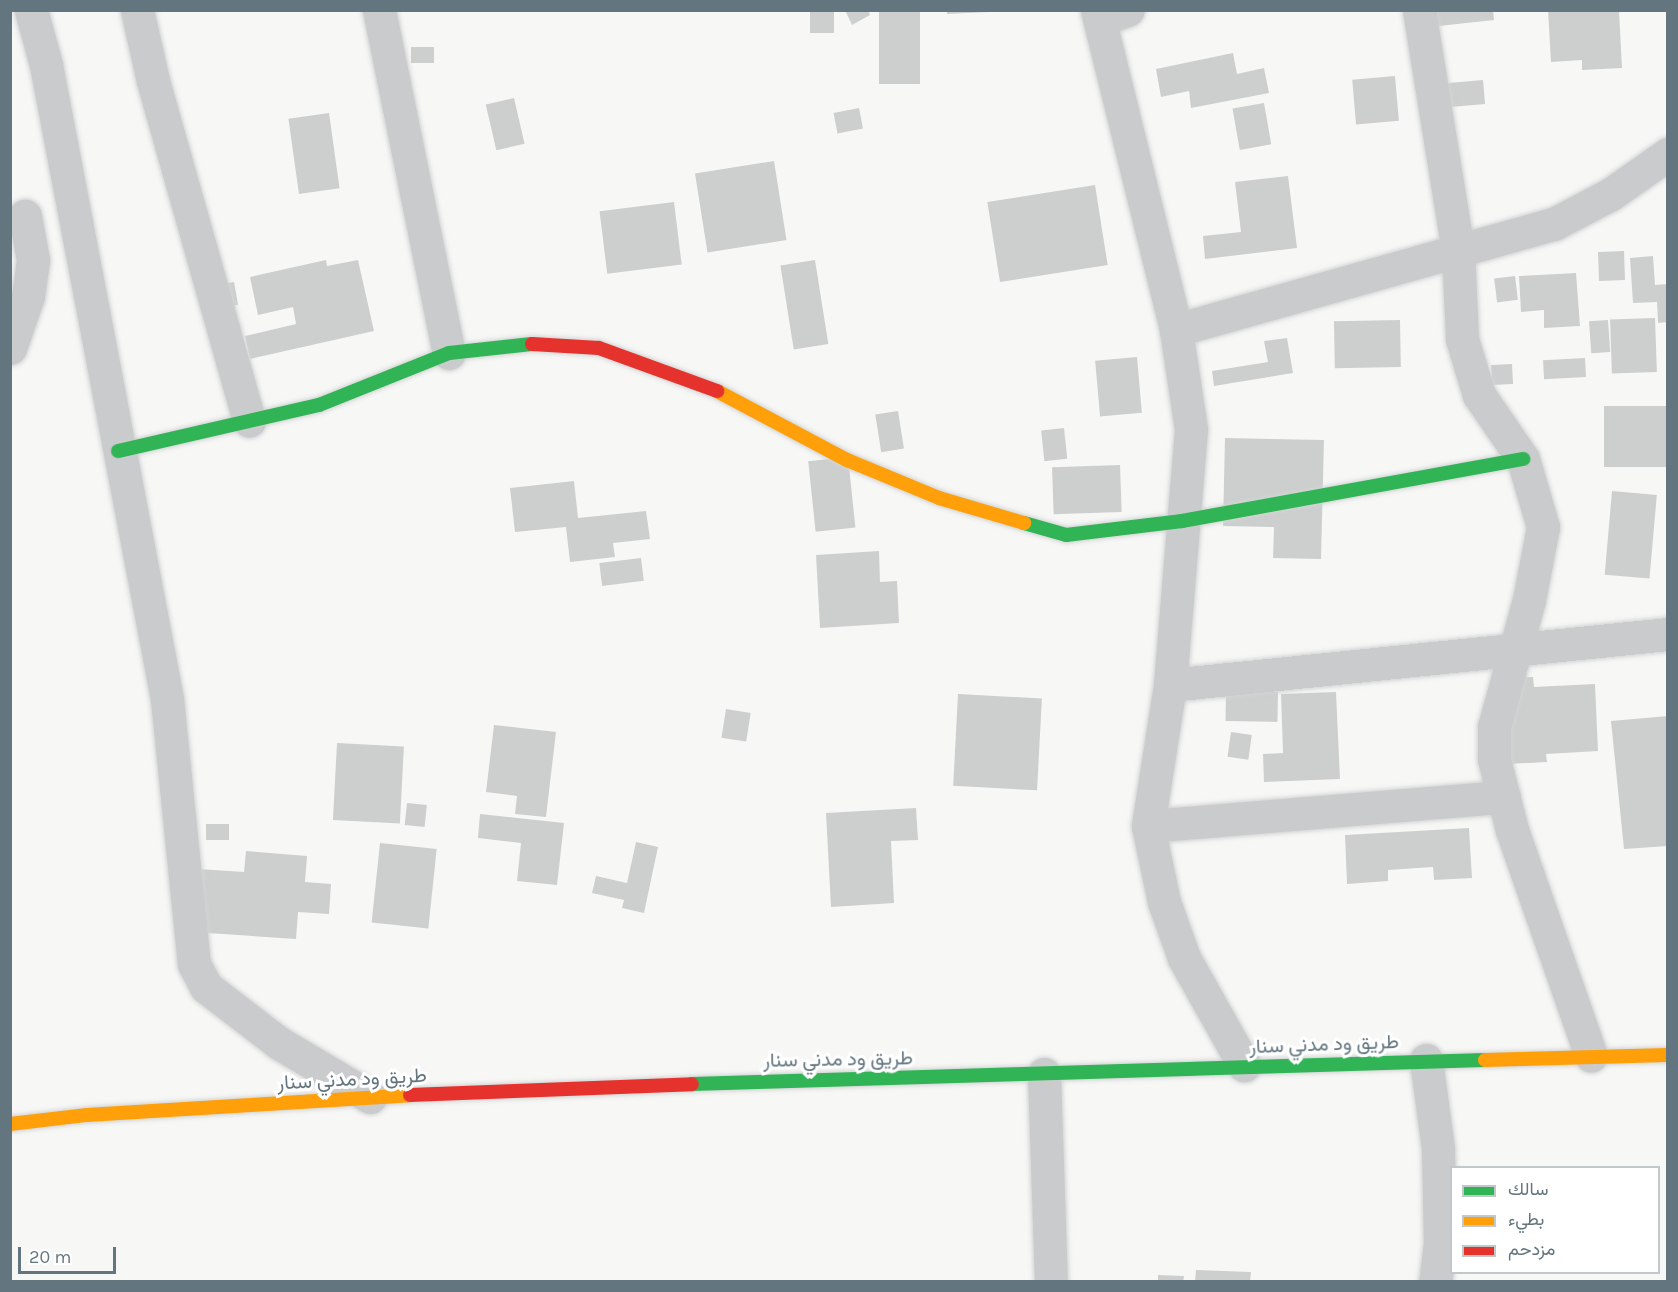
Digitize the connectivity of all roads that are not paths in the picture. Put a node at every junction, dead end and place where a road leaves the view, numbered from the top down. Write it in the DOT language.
graph roads {
  1 [pos="31,10"];
  2 [pos="137,10"];
  3 [pos="379,10"];
  4 [pos="1419,10"];
  5 [pos="1108,13"];
  6 [pos="1668,154"];
  7 [pos="71,200"];
  8 [pos="18,219"];
  9 [pos="1458,250"];
  10 [pos="1176,330"];
  11 [pos="10,348"];
  12 [pos="449,353"];
  13 [pos="249,421"];
  14 [pos="118,451"];
  15 [pos="1523,459"];
  16 [pos="1182,521"];
  17 [pos="1668,634"];
  18 [pos="1517,647"];
  19 [pos="1170,685"];
  20 [pos="1504,797"];
  21 [pos="1148,826"];
  22 [pos="1668,1054"];
  23 [pos="1591,1056"];
  24 [pos="1426,1060"];
  25 [pos="1244,1065"];
  26 [pos="1044,1074"];
  27 [pos="370,1096"];
  28 [pos="10,1124"];
  29 [pos="1051,1281"];
  30 [pos="1435,1281"];
  1 -- 7 [label="street"];
  2 -- 13 [label="street"];
  3 -- 12 [label="street"];
  4 -- 9 [label="street"];
  5 -- 10 [label="street"];
  6 -- 9 [label="street"];
  7 -- 8 [label="street"];
  7 -- 14 [label="street"];
  8 -- 11 [label="street"];
  9 -- 10 [label="street"];
  9 -- 15 [label="street"];
  10 -- 16 [label="street"];
  12 -- 13 [label="main road"];
  12 -- 16 [label="main road"];
  13 -- 14 [label="main road"];
  14 -- 27 [label="street"];
  15 -- 16 [label="main road"];
  15 -- 18 [label="street"];
  16 -- 19 [label="street"];
  17 -- 18 [label="street"];
  18 -- 19 [label="street"];
  18 -- 20 [label="street"];
  19 -- 21 [label="street"];
  20 -- 21 [label="street"];
  20 -- 23 [label="street"];
  21 -- 25 [label="street"];
  22 -- 23 [label="main road, طريق ود مدني سنار"];
  23 -- 24 [label="main road, طريق ود مدني سنار"];
  24 -- 25 [label="main road, طريق ود مدني سنار"];
  24 -- 30 [label="street"];
  25 -- 26 [label="main road, طريق ود مدني سنار"];
  26 -- 27 [label="main road, طريق ود مدني سنار"];
  26 -- 29 [label="street"];
  27 -- 28 [label="main road, طريق ود مدني سنار"];
}
